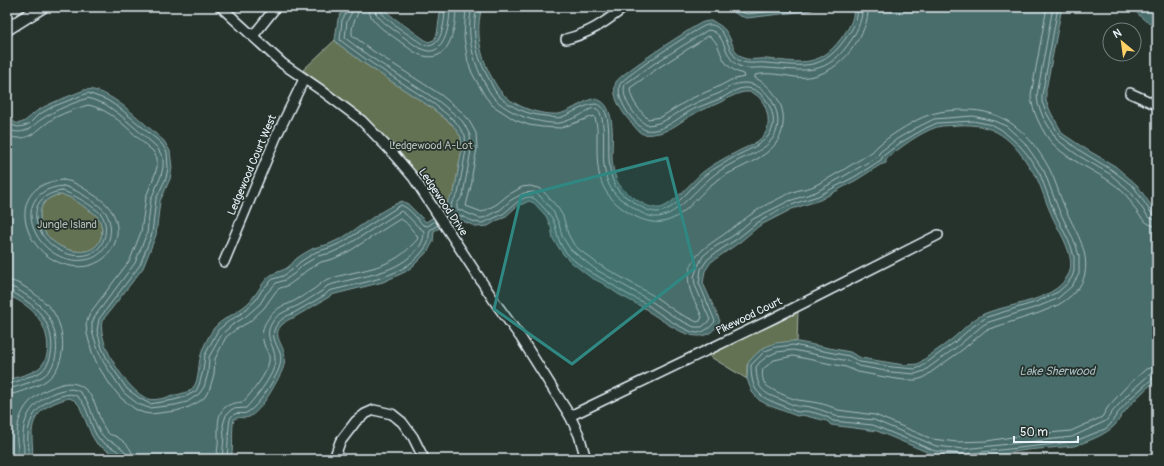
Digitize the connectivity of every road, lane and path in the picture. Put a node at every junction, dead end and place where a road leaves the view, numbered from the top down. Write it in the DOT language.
graph roads {
  1 [pos="42,7"];
  2 [pos="221,7"];
  3 [pos="276,7"];
  4 [pos="626,7"];
  5 [pos="7,28"];
  6 [pos="253,36"];
  7 [pos="566,40"];
  8 [pos="304,79"];
  9 [pos="1130,93"];
  10 [pos="1157,105"];
  11 [pos="938,235"];
  12 [pos="224,262"];
  13 [pos="570,416"];
  14 [pos="334,459"];
  15 [pos="424,459"];
  16 [pos="586,459"];
  1 -- 5 [label="main road"];
  2 -- 6 [label="street, Ledgewood Drive"];
  3 -- 6 [label="street"];
  4 -- 7 [label="street"];
  6 -- 8 [label="street, Ledgewood Drive"];
  8 -- 12 [label="street, Ledgewood Court West"];
  8 -- 13 [label="street, Ledgewood Drive"];
  9 -- 10 [label="street"];
  11 -- 13 [label="street, Pikewood Court"];
  13 -- 16 [label="street, Ledgewood Drive"];
  14 -- 15 [label="street"];
}
